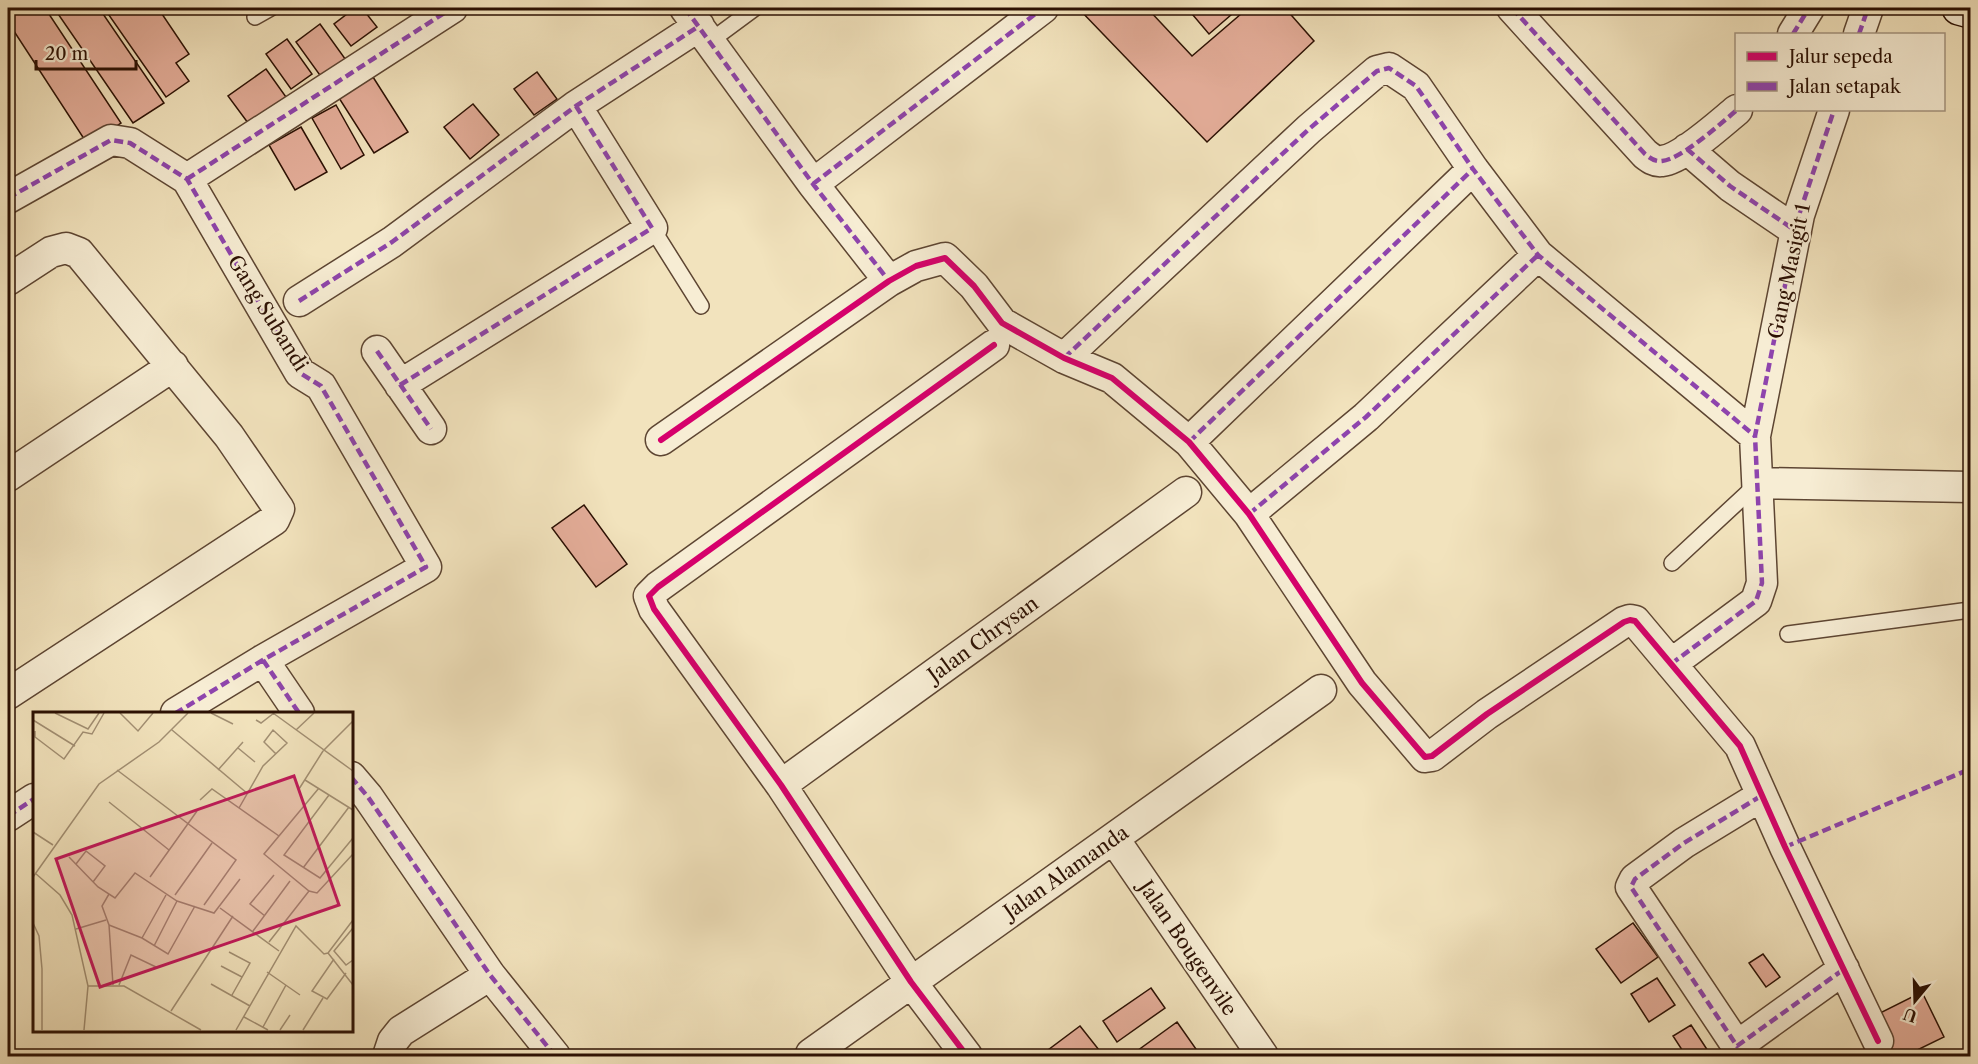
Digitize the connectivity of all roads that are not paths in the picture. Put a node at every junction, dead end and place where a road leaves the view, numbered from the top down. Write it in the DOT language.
graph roads {
  1 [pos="271,8"];
  2 [pos="452,8"];
  3 [pos="755,8"];
  4 [pos="1043,8"];
  5 [pos="1512,8"];
  6 [pos="1809,8"];
  7 [pos="1868,8"];
  8 [pos="1959,8"];
  9 [pos="1971,11"];
  10 [pos="255,17"];
  11 [pos="697,25"];
  12 [pos="1794,33"];
  13 [pos="1859,33"];
  14 [pos="576,106"];
  15 [pos="1736,111"];
  16 [pos="1834,111"];
  17 [pos="1687,149"];
  18 [pos="1473,169"];
  19 [pos="187,179"];
  20 [pos="813,184"];
  21 [pos="8,198"];
  22 [pos="652,228"];
  23 [pos="1796,231"];
  24 [pos="1538,255"];
  25 [pos="8,280"];
  26 [pos="889,281"];
  27 [pos="299,301"];
  28 [pos="701,306"];
  29 [pos="994,345"];
  30 [pos="377,351"];
  31 [pos="1064,358"];
  32 [pos="173,366"];
  33 [pos="400,385"];
  34 [pos="431,429"];
  35 [pos="1755,436"];
  36 [pos="661,440"];
  37 [pos="1188,442"];
  38 [pos="8,476"];
  39 [pos="1758,483"];
  40 [pos="1971,487"];
  41 [pos="1186,492"];
  42 [pos="1249,514"];
  43 [pos="1672,563"];
  44 [pos="1971,610"];
  45 [pos="1788,634"];
  46 [pos="263,660"];
  47 [pos="1671,664"];
  48 [pos="1321,690"];
  49 [pos="8,694"];
  50 [pos="178,712"];
  51 [pos="298,712"];
  52 [pos="352,778"];
  53 [pos="781,785"];
  54 [pos="1761,796"];
  55 [pos="33,801"];
  56 [pos="8,816"];
  57 [pos="1114,839"];
  58 [pos="1844,969"];
  59 [pos="490,975"];
  60 [pos="911,982"];
  61 [pos="1878,1041"];
  62 [pos="811,1054"];
  63 [pos="389,1056"];
  64 [pos="555,1056"];
  65 [pos="966,1056"];
  66 [pos="1263,1056"];
  1 -- 10 [label="lane"];
  2 -- 19 [label="street"];
  3 -- 11 [label="lane"];
  4 -- 20 [label="street"];
  5 -- 17 [label="street"];
  6 -- 12 [label="street"];
  7 -- 13 [label="street"];
  8 -- 9 [label="main road"];
  11 -- 14 [label="street"];
  11 -- 20 [label="street"];
  14 -- 22 [label="street"];
  14 -- 27 [label="street"];
  15 -- 17 [label="street"];
  16 -- 23 [label="street, Gang Masigit 1"];
  17 -- 23 [label="street"];
  18 -- 24 [label="street"];
  18 -- 31 [label="street"];
  18 -- 37 [label="street"];
  19 -- 21 [label="street"];
  19 -- 46 [label="street, Gang Subandi"];
  20 -- 26 [label="street"];
  22 -- 28 [label="lane"];
  22 -- 33 [label="street"];
  23 -- 35 [label="street, Gang Masigit 1"];
  24 -- 35 [label="street"];
  24 -- 42 [label="street"];
  25 -- 32 [label="street"];
  26 -- 31 [label="street"];
  26 -- 36 [label="street"];
  29 -- 53 [label="street"];
  30 -- 33 [label="street"];
  31 -- 37 [label="street"];
  32 -- 38 [label="street"];
  32 -- 49 [label="street"];
  33 -- 34 [label="street"];
  35 -- 39 [label="street, Gang Masigit 1"];
  37 -- 42 [label="street"];
  39 -- 40 [label="street"];
  39 -- 43 [label="lane"];
  39 -- 47 [label="street, Gang Masigit 1"];
  41 -- 53 [label="street, Jalan Chrysan"];
  42 -- 47 [label="street"];
  44 -- 45 [label="lane"];
  46 -- 50 [label="street"];
  46 -- 51 [label="street"];
  47 -- 54 [label="street"];
  48 -- 57 [label="street, Jalan Alamanda"];
  52 -- 59 [label="street"];
  53 -- 60 [label="street"];
  54 -- 58 [label="street"];
  54 -- 58 [label="street"];
  55 -- 56 [label="street"];
  57 -- 60 [label="street, Jalan Alamanda"];
  57 -- 66 [label="street, Jalan Bougenvile"];
  58 -- 61 [label="street"];
  59 -- 63 [label="street"];
  59 -- 64 [label="street"];
  60 -- 62 [label="street, Jalan Alamanda"];
  60 -- 65 [label="street"];
}
